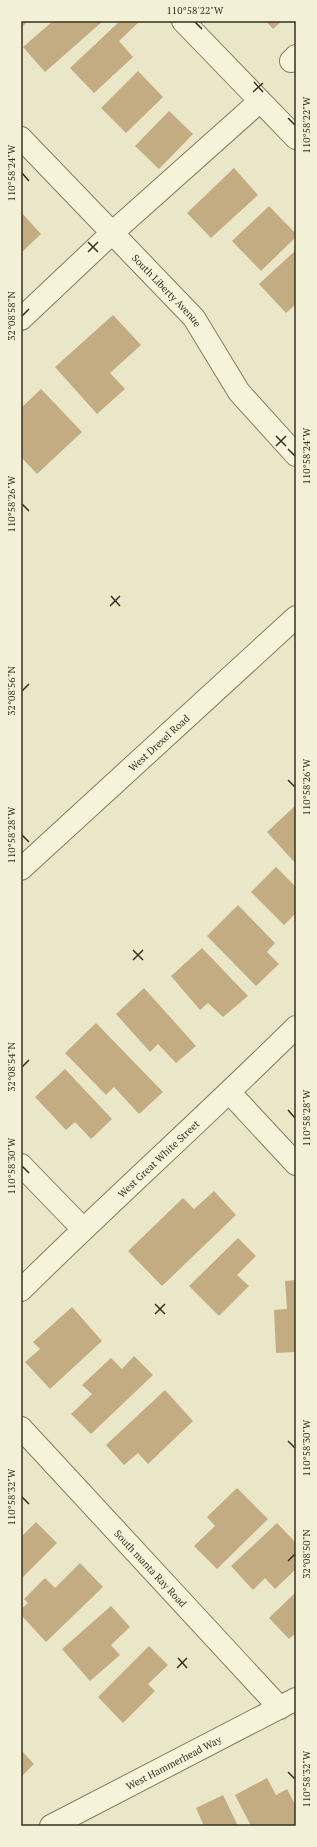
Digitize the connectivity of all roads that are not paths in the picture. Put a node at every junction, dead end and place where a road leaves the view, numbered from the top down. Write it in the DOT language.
graph roads {
  1 [pos="183,21"];
  2 [pos="260,101"];
  3 [pos="21,138"];
  4 [pos="296,138"];
  5 [pos="112,233"];
  6 [pos="21,319"];
  7 [pos="296,455"];
  8 [pos="296,617"];
  9 [pos="21,869"];
  10 [pos="296,1027"];
  11 [pos="230,1093"];
  12 [pos="296,1164"];
  13 [pos="21,1165"];
  14 [pos="83,1229"];
  15 [pos="21,1290"];
  16 [pos="21,1428"];
  17 [pos="288,1704"];
  18 [pos="51,1826"];
  1 -- 2 [label="street"];
  2 -- 4 [label="street"];
  2 -- 5 [label="street"];
  3 -- 5 [label="street, South Liberty Avenue"];
  5 -- 6 [label="street"];
  5 -- 7 [label="street, South Liberty Avenue"];
  8 -- 9 [label="street, West Drexel Road"];
  10 -- 11 [label="street, West Great White Street"];
  11 -- 12 [label="street"];
  11 -- 14 [label="street, West Great White Street"];
  13 -- 14 [label="street"];
  14 -- 15 [label="street, West Great White Street"];
  16 -- 17 [label="street, South manta Ray Road"];
  17 -- 18 [label="street, West Hammerhead Way"];
}
